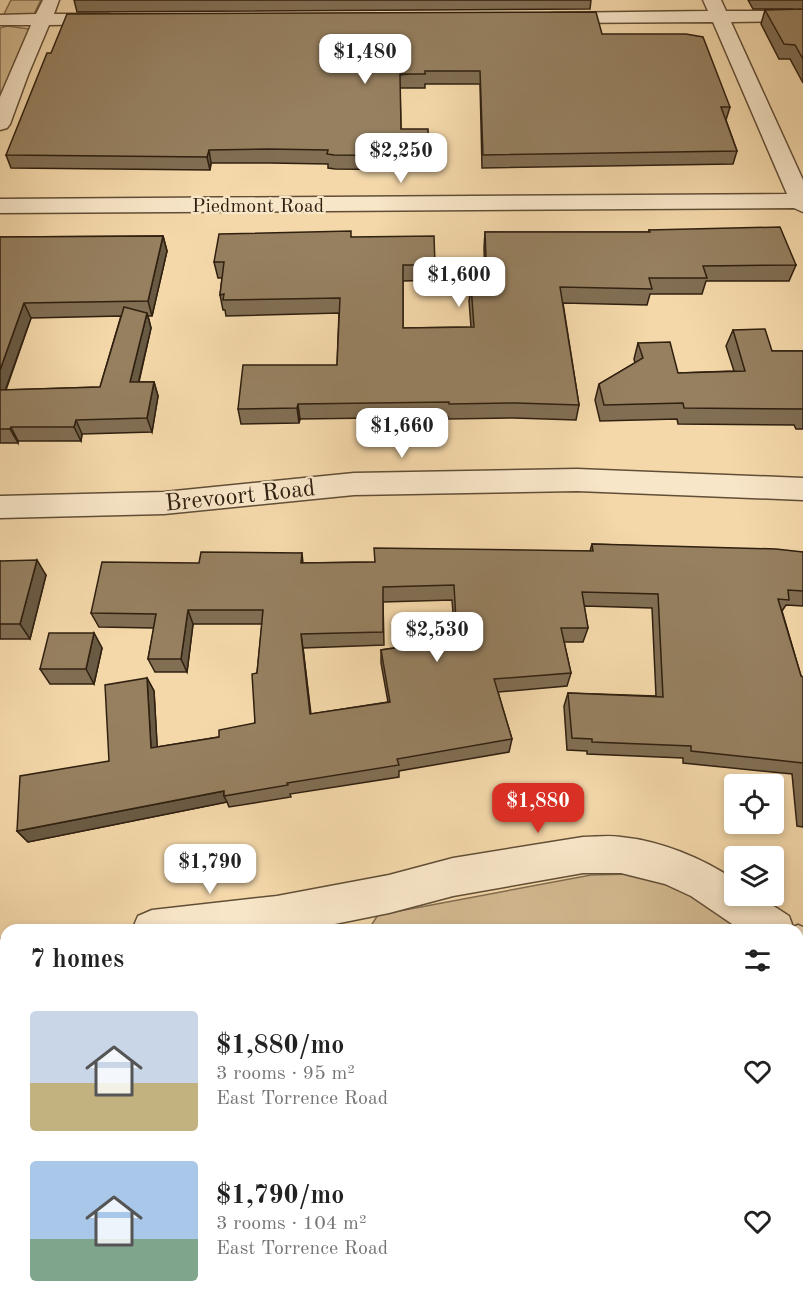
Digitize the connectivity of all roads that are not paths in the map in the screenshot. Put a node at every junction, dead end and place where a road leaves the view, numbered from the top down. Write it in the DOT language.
graph roads {
  1 [pos="52,0"];
  2 [pos="715,8"];
  3 [pos="803,16"];
  4 [pos="534,18"];
  5 [pos="128,19"];
  6 [pos="0,20"];
  7 [pos="43,20"];
  8 [pos="0,124"];
  9 [pos="802,202"];
  10 [pos="0,206"];
  11 [pos="803,489"];
  12 [pos="0,507"];
  13 [pos="277,916"];
  14 [pos="206,924"];
  15 [pos="299,924"];
  16 [pos="766,924"];
  1 -- 7 [label="street"];
  2 -- 3 [label="street"];
  2 -- 4 [label="street"];
  2 -- 9 [label="street"];
  5 -- 7 [label="street"];
  6 -- 7 [label="street"];
  7 -- 8 [label="street"];
  9 -- 10 [label="street, Piedmont Road"];
  11 -- 12 [label="street, Brevoort Road"];
  13 -- 14 [label="street"];
  13 -- 15 [label="street"];
  13 -- 16 [label="street"];
}
